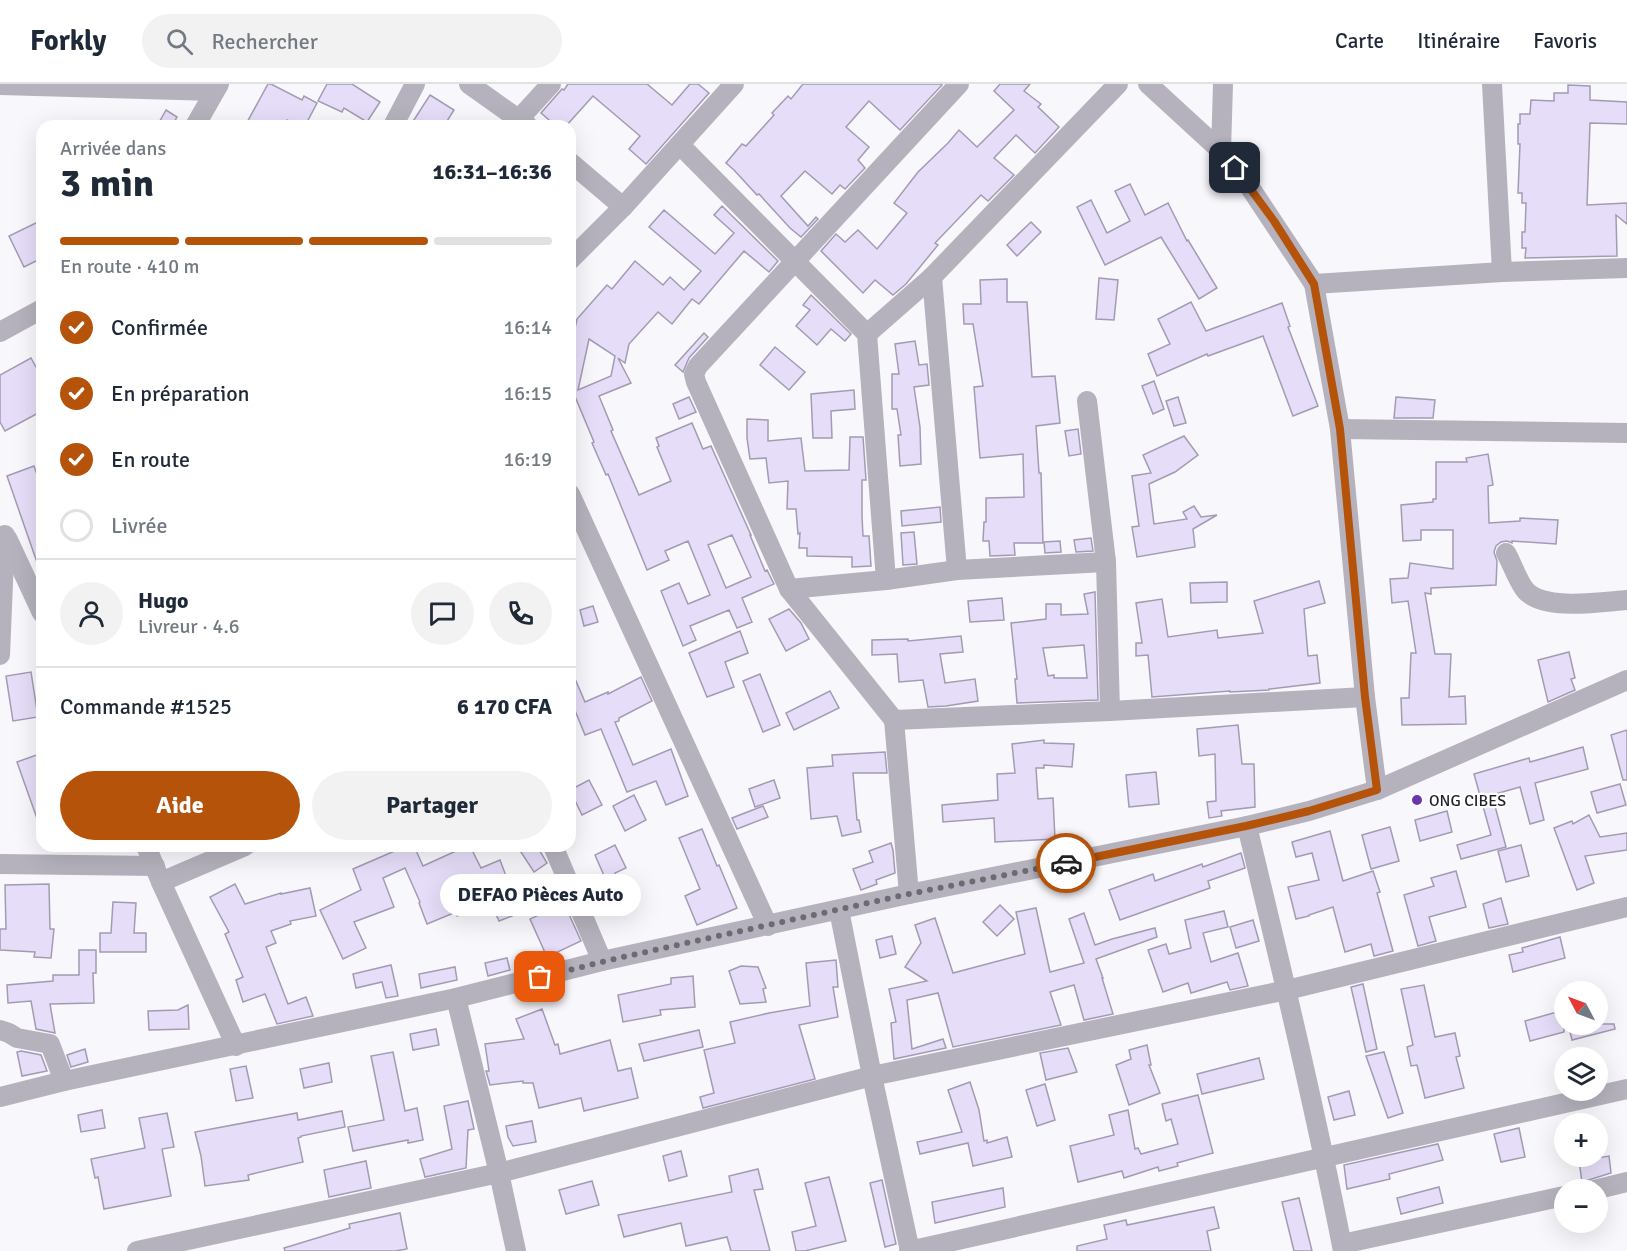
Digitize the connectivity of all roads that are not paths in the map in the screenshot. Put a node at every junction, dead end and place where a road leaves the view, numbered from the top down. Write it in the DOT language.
graph roads {
  1 [pos="415,84"];
  2 [pos="470,84"];
  3 [pos="550,84"];
  4 [pos="734,84"];
  5 [pos="959,84"];
  6 [pos="1118,84"];
  7 [pos="1148,84"];
  8 [pos="1223,84"];
  9 [pos="1492,84"];
  10 [pos="0,86"];
  11 [pos="216,88"];
  12 [pos="198,120"];
  13 [pos="396,120"];
  14 [pos="521,120"];
  15 [pos="525,120"];
  16 [pos="680,145"];
  17 [pos="1221,151"];
  18 [pos="576,167"];
  19 [pos="623,207"];
  20 [pos="576,254"];
  21 [pos="794,262"];
  22 [pos="1627,268"];
  23 [pos="1502,272"];
  24 [pos="932,277"];
  25 [pos="1314,284"];
  26 [pos="36,312"];
  27 [pos="0,332"];
  28 [pos="867,334"];
  29 [pos="1087,401"];
  30 [pos="1340,429"];
  31 [pos="1627,433"];
  32 [pos="576,507"];
  33 [pos="3,530"];
  34 [pos="1506,553"];
  35 [pos="1106,562"];
  36 [pos="957,570"];
  37 [pos="886,580"];
  38 [pos="789,589"];
  39 [pos="36,597"];
  40 [pos="1627,600"];
  41 [pos="0,655"];
  42 [pos="1627,680"];
  43 [pos="1365,697"];
  44 [pos="1110,711"];
  45 [pos="894,720"];
  46 [pos="1377,790"];
  47 [pos="1246,826"];
  48 [pos="149,852"];
  49 [pos="226,852"];
  50 [pos="556,852"];
  51 [pos="0,864"];
  52 [pos="158,874"];
  53 [pos="909,894"];
  54 [pos="1627,907"];
  55 [pos="839,910"];
  56 [pos="768,926"];
  57 [pos="602,961"];
  58 [pos="1287,990"];
  59 [pos="456,998"];
  60 [pos="0,1030"];
  61 [pos="236,1046"];
  62 [pos="872,1077"];
  63 [pos="64,1082"];
  64 [pos="1627,1089"];
  65 [pos="0,1097"];
  66 [pos="1325,1157"];
  67 [pos="499,1173"];
  68 [pos="1627,1182"];
  69 [pos="1608,1187"];
  70 [pos="1554,1198"];
  71 [pos="1342,1248"];
  72 [pos="137,1251"];
  73 [pos="516,1251"];
  74 [pos="909,1251"];
  1 -- 13 [label="street"];
  2 -- 14 [label="street"];
  3 -- 15 [label="street"];
  4 -- 16 [label="street"];
  5 -- 21 [label="street"];
  6 -- 24 [label="street"];
  7 -- 17 [label="street"];
  8 -- 17 [label="street"];
  9 -- 23 [label="street"];
  10 -- 11 [label="street"];
  11 -- 12 [label="street"];
  16 -- 19 [label="street"];
  16 -- 21 [label="street"];
  17 -- 25 [label="street"];
  18 -- 19 [label="street"];
  19 -- 20 [label="street"];
  21 -- 28 [label="street"];
  21 -- 38 [label="street"];
  22 -- 23 [label="street"];
  23 -- 25 [label="street"];
  24 -- 28 [label="street"];
  24 -- 36 [label="street"];
  25 -- 30 [label="street"];
  26 -- 27 [label="street"];
  28 -- 37 [label="street"];
  29 -- 35 [label="street"];
  30 -- 31 [label="street"];
  30 -- 43 [label="street"];
  32 -- 56 [label="street"];
  33 -- 39 [label="street"];
  33 -- 41 [label="street"];
  34 -- 40 [label="street"];
  35 -- 36 [label="street"];
  35 -- 44 [label="street"];
  36 -- 37 [label="street"];
  37 -- 38 [label="street"];
  38 -- 45 [label="street"];
  42 -- 46 [label="street"];
  43 -- 44 [label="street"];
  43 -- 46 [label="street"];
  44 -- 45 [label="street"];
  45 -- 53 [label="street"];
  46 -- 47 [label="street"];
  47 -- 53 [label="street"];
  47 -- 58 [label="street"];
  48 -- 52 [label="street"];
  49 -- 52 [label="street"];
  50 -- 57 [label="street"];
  51 -- 52 [label="street"];
  52 -- 61 [label="street"];
  53 -- 55 [label="street"];
  54 -- 58 [label="street"];
  55 -- 56 [label="street"];
  55 -- 62 [label="street"];
  56 -- 57 [label="street"];
  57 -- 59 [label="street"];
  58 -- 62 [label="street"];
  58 -- 66 [label="street"];
  59 -- 61 [label="street"];
  59 -- 67 [label="street"];
  60 -- 63 [label="street"];
  61 -- 63 [label="street"];
  62 -- 67 [label="street"];
  62 -- 74 [label="street"];
  63 -- 65 [label="street"];
  64 -- 66 [label="street"];
  66 -- 71 [label="street"];
  66 -- 74 [label="street"];
  67 -- 72 [label="street"];
  67 -- 73 [label="street"];
  68 -- 69 [label="street"];
  70 -- 71 [label="street"];
}
